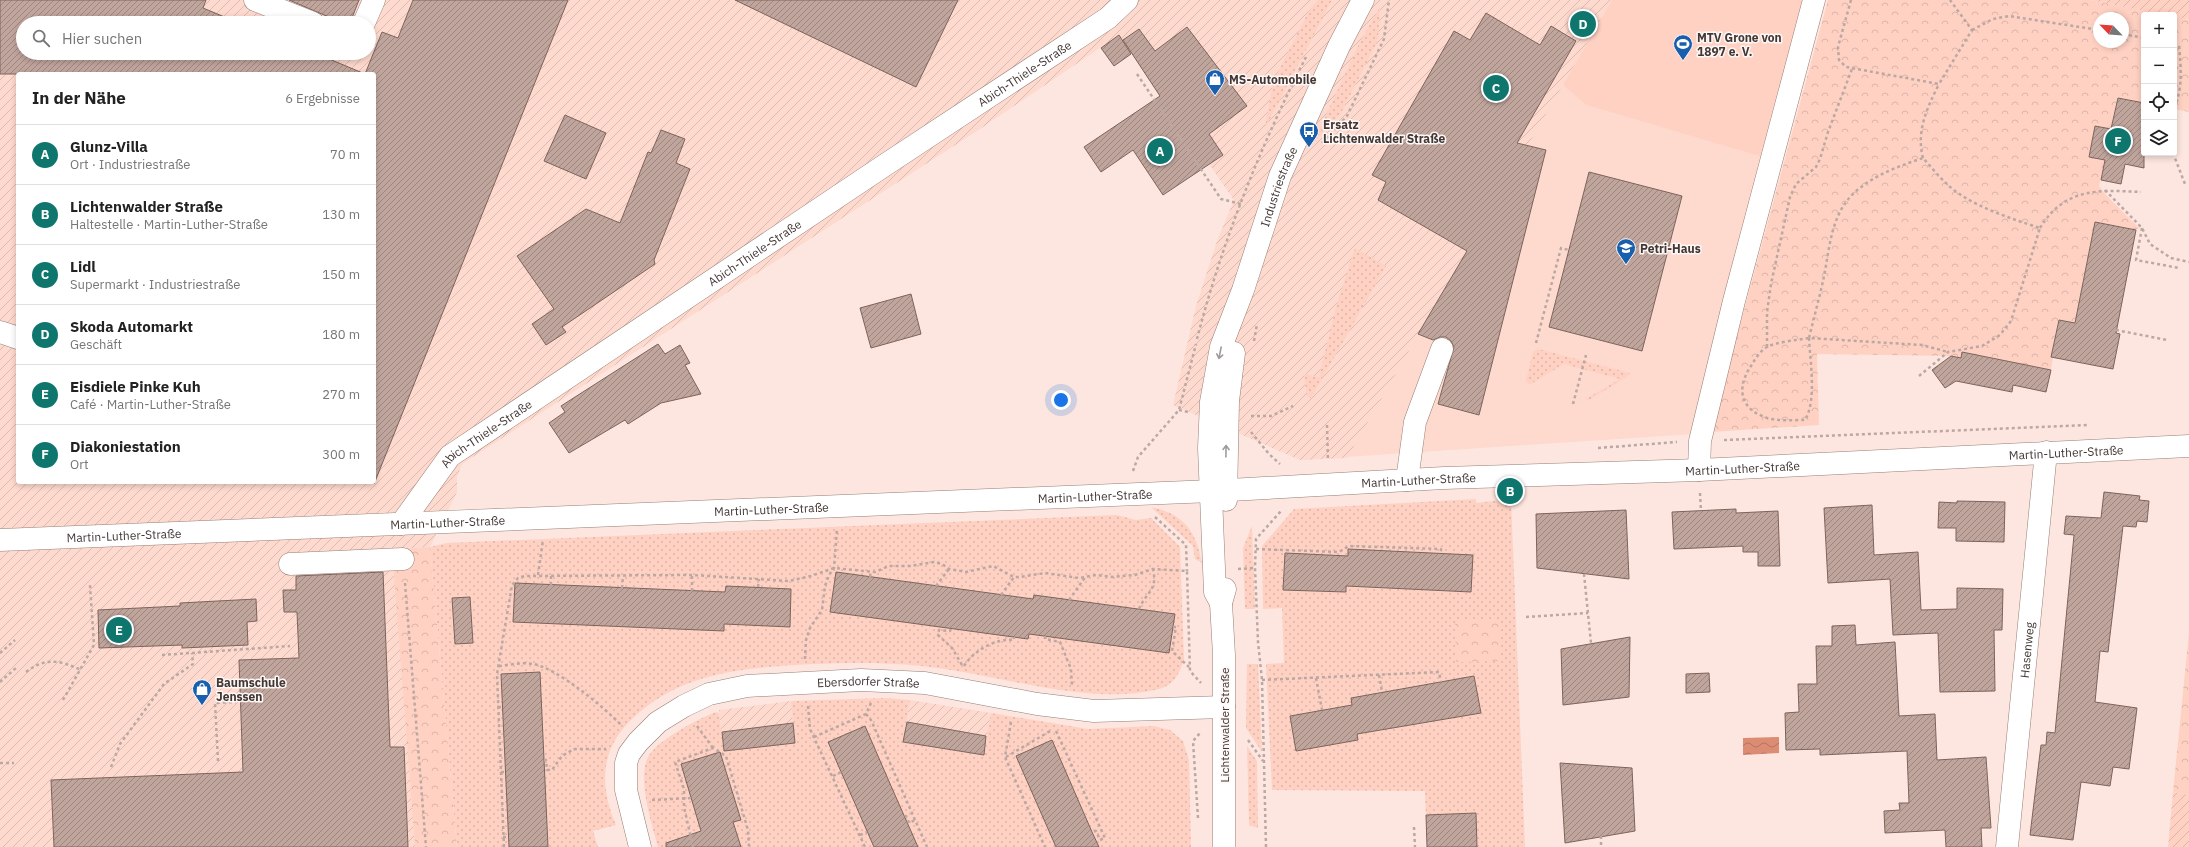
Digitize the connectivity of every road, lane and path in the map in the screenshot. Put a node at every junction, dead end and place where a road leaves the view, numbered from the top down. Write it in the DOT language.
graph roads {
  1 [pos="255,0"];
  2 [pos="374,0"];
  3 [pos="1127,0"];
  4 [pos="1363,0"];
  5 [pos="1389,0"];
  6 [pos="1814,0"];
  7 [pos="1851,0"];
  8 [pos="1950,0"];
  9 [pos="296,16"];
  10 [pos="367,16"];
  11 [pos="2093,29"];
  12 [pos="1972,30"];
  13 [pos="2129,35"];
  14 [pos="2141,37"];
  15 [pos="2177,45"];
  16 [pos="1852,69"];
  17 [pos="1137,74"];
  18 [pos="1939,84"];
  19 [pos="2177,102"];
  20 [pos="1270,132"];
  21 [pos="1319,147"];
  22 [pos="2174,156"];
  23 [pos="1923,158"];
  24 [pos="2185,184"];
  25 [pos="2105,190"];
  26 [pos="2141,192"];
  27 [pos="1241,204"];
  28 [pos="2040,228"];
  29 [pos="2142,228"];
  30 [pos="1569,250"];
  31 [pos="2189,262"];
  32 [pos="2179,268"];
  33 [pos="1257,322"];
  34 [pos="2116,330"];
  35 [pos="0,332"];
  36 [pos="16,337"];
  37 [pos="1809,338"];
  38 [pos="2167,340"];
  39 [pos="1536,343"];
  40 [pos="1254,346"];
  41 [pos="1767,347"];
  42 [pos="1442,349"];
  43 [pos="1948,352"];
  44 [pos="1586,356"];
  45 [pos="1919,376"];
  46 [pos="1573,404"];
  47 [pos="1293,406"];
  48 [pos="1247,416"];
  49 [pos="1327,425"];
  50 [pos="2094,425"];
  51 [pos="1250,428"];
  52 [pos="1700,441"];
  53 [pos="2189,446"];
  54 [pos="1597,448"];
  55 [pos="2046,452"];
  56 [pos="1284,467"];
  57 [pos="1699,470"];
  58 [pos="1407,480"];
  59 [pos="1330,485"];
  60 [pos="1219,491"];
  61 [pos="1126,494"];
  62 [pos="1287,505"];
  63 [pos="839,507"];
  64 [pos="1150,512"];
  65 [pos="401,524"];
  66 [pos="544,535"];
  67 [pos="0,540"];
  68 [pos="1379,547"];
  69 [pos="1256,549"];
  70 [pos="1379,551"];
  71 [pos="1441,554"];
  72 [pos="403,559"];
  73 [pos="290,564"];
  74 [pos="834,568"];
  75 [pos="950,569"];
  76 [pos="1153,569"];
  77 [pos="1215,570"];
  78 [pos="1187,571"];
  79 [pos="871,572"];
  80 [pos="1584,574"];
  81 [pos="538,575"];
  82 [pos="552,575"];
  83 [pos="692,575"];
  84 [pos="623,576"];
  85 [pos="1086,576"];
  86 [pos="870,577"];
  87 [pos="1014,577"];
  88 [pos="759,579"];
  89 [pos="90,585"];
  90 [pos="551,585"];
  91 [pos="936,586"];
  92 [pos="758,587"];
  93 [pos="622,588"];
  94 [pos="692,591"];
  95 [pos="1001,595"];
  96 [pos="1069,600"];
  97 [pos="1221,603"];
  98 [pos="1139,609"];
  99 [pos="1588,613"];
  100 [pos="1526,618"];
  101 [pos="1173,627"];
  102 [pos="951,629"];
  103 [pos="1045,636"];
  104 [pos="1014,637"];
  105 [pos="15,640"];
  106 [pos="1591,643"];
  107 [pos="290,646"];
  108 [pos="0,653"];
  109 [pos="192,654"];
  110 [pos="162,655"];
  111 [pos="499,666"];
  112 [pos="1190,667"];
  113 [pos="16,668"];
  114 [pos="81,670"];
  115 [pos="26,672"];
  116 [pos="1378,675"];
  117 [pos="1316,678"];
  118 [pos="881,680"];
  119 [pos="1262,680"];
  120 [pos="0,682"];
  121 [pos="1441,682"];
  122 [pos="806,683"];
  123 [pos="1382,692"];
  124 [pos="63,700"];
  125 [pos="1015,700"];
  126 [pos="236,702"];
  127 [pos="498,707"];
  128 [pos="502,707"];
  129 [pos="1224,707"];
  130 [pos="1070,708"];
  131 [pos="1322,710"];
  132 [pos="866,714"];
  133 [pos="814,737"];
  134 [pos="634,748"];
  135 [pos="1005,757"];
  136 [pos="544,760"];
  137 [pos="218,761"];
  138 [pos="14,762"];
  139 [pos="0,763"];
  140 [pos="111,767"];
  141 [pos="501,772"];
  142 [pos="505,772"];
  143 [pos="841,772"];
  144 [pos="833,776"];
  145 [pos="684,798"];
  146 [pos="691,798"];
  147 [pos="628,802"];
  148 [pos="905,817"];
  149 [pos="915,820"];
  150 [pos="1414,826"];
  151 [pos="867,832"];
  152 [pos="1092,832"];
  153 [pos="860,835"];
  154 [pos="1601,836"];
  155 [pos="504,837"];
  156 [pos="508,837"];
  157 [pos="426,847"];
  158 [pos="504,847"];
  159 [pos="640,847"];
  160 [pos="693,847"];
  161 [pos="749,847"];
  162 [pos="865,847"];
  163 [pos="927,847"];
  164 [pos="1045,847"];
  165 [pos="1224,847"];
  166 [pos="1266,847"];
  167 [pos="1415,847"];
  168 [pos="1601,847"];
  169 [pos="2007,847"];
  1 -- 9 [label="street"];
  2 -- 10 [label="street"];
  3 -- 65 [label="street, Abich-Thiele-Straße"];
  4 -- 60 [label="street, Industriestraße"];
  5 -- 21 [label="path"];
  6 -- 52 [label="street"];
  7 -- 16 [label="path"];
  8 -- 12 [label="path"];
  11 -- 12 [label="path"];
  12 -- 18 [label="path"];
  13 -- 14 [label="path"];
  15 -- 19 [label="path"];
  16 -- 18 [label="path"];
  16 -- 41 [label="path"];
  17 -- 27 [label="path"];
  18 -- 23 [label="path"];
  20 -- 27 [label="path"];
  22 -- 24 [label="path"];
  23 -- 28 [label="path"];
  23 -- 37 [label="path"];
  25 -- 26 [label="path"];
  25 -- 28 [label="path"];
  25 -- 29 [label="path"];
  27 -- 61 [label="path"];
  28 -- 43 [label="path"];
  29 -- 31 [label="path"];
  29 -- 32 [label="path"];
  30 -- 39 [label="path"];
  33 -- 40 [label="path"];
  34 -- 38 [label="path"];
  35 -- 36 [label="street"];
  37 -- 41 [label="path"];
  37 -- 41 [label="path"];
  37 -- 43 [label="path"];
  42 -- 58 [label="street"];
  43 -- 45 [label="path"];
  44 -- 46 [label="path"];
  47 -- 48 [label="path"];
  49 -- 59 [label="path"];
  50 -- 52 [label="path"];
  51 -- 56 [label="path"];
  52 -- 54 [label="path"];
  52 -- 57 [label="street"];
  53 -- 55 [label="street, Martin-Luther-Straße"];
  55 -- 57 [label="street, Martin-Luther-Straße"];
  55 -- 169 [label="street, Hasenweg"];
  57 -- 58 [label="street, Martin-Luther-Straße"];
  58 -- 59 [label="street, Martin-Luther-Straße"];
  59 -- 60 [label="street, Martin-Luther-Straße"];
  60 -- 61 [label="street, Martin-Luther-Straße"];
  60 -- 77 [label="street, Lichtenwalder Straße"];
  60 -- 97 [label="street, Lichtenwalder Straße"];
  61 -- 63 [label="street, Martin-Luther-Straße"];
  62 -- 69 [label="path"];
  63 -- 65 [label="street, Martin-Luther-Straße"];
  63 -- 74 [label="path"];
  64 -- 78 [label="path"];
  65 -- 67 [label="street, Martin-Luther-Straße"];
  66 -- 81 [label="path"];
  68 -- 69 [label="path"];
  68 -- 70 [label="path"];
  68 -- 71 [label="path"];
  69 -- 119 [label="path"];
  72 -- 73 [label="street"];
  72 -- 157 [label="path"];
  74 -- 79 [label="path"];
  74 -- 88 [label="path"];
  74 -- 122 [label="path"];
  75 -- 79 [label="path"];
  75 -- 87 [label="path"];
  75 -- 91 [label="path"];
  76 -- 78 [label="path"];
  76 -- 85 [label="path"];
  76 -- 98 [label="path"];
  77 -- 78 [label="path"];
  77 -- 97 [label="street, Lichtenwalder Straße"];
  78 -- 112 [label="path"];
  79 -- 86 [label="path"];
  80 -- 99 [label="path"];
  81 -- 82 [label="path"];
  81 -- 111 [label="path"];
  82 -- 84 [label="path"];
  82 -- 90 [label="path"];
  83 -- 84 [label="path"];
  83 -- 88 [label="path"];
  83 -- 94 [label="path"];
  84 -- 93 [label="path"];
  85 -- 87 [label="path"];
  85 -- 96 [label="path"];
  87 -- 95 [label="path"];
  88 -- 92 [label="path"];
  89 -- 114 [label="path"];
  97 -- 129 [label="street, Lichtenwalder Straße"];
  99 -- 100 [label="path"];
  99 -- 106 [label="path"];
  101 -- 112 [label="path"];
  102 -- 104 [label="path"];
  103 -- 130 [label="path"];
  105 -- 108 [label="path"];
  107 -- 109 [label="path"];
  109 -- 110 [label="path"];
  109 -- 140 [label="path"];
  111 -- 127 [label="path"];
  111 -- 134 [label="path"];
  112 -- 129 [label="path"];
  113 -- 120 [label="path"];
  114 -- 115 [label="path"];
  114 -- 124 [label="path"];
  116 -- 117 [label="path"];
  116 -- 121 [label="path"];
  116 -- 123 [label="path"];
  117 -- 119 [label="path"];
  117 -- 131 [label="path"];
  118 -- 122 [label="street, Ebersdorfer Straße"];
  118 -- 125 [label="street, Ebersdorfer Straße"];
  118 -- 132 [label="path"];
  119 -- 166 [label="path"];
  122 -- 133 [label="path"];
  122 -- 134 [label="street, Ebersdorfer Straße"];
  125 -- 130 [label="street, Ebersdorfer Straße"];
  125 -- 135 [label="path"];
  126 -- 137 [label="path"];
  127 -- 128 [label="path"];
  127 -- 141 [label="path"];
  129 -- 130 [label="street, Ebersdorfer Straße"];
  129 -- 165 [label="street, Lichtenwalder Straße"];
  132 -- 133 [label="path"];
  132 -- 149 [label="path"];
  133 -- 144 [label="path"];
  134 -- 136 [label="path"];
  134 -- 147 [label="street"];
  135 -- 152 [label="path"];
  135 -- 164 [label="path"];
  138 -- 139 [label="path"];
  141 -- 142 [label="path"];
  141 -- 155 [label="path"];
  143 -- 144 [label="path"];
  144 -- 153 [label="path"];
  145 -- 146 [label="path"];
  145 -- 147 [label="path"];
  145 -- 160 [label="path"];
  145 -- 161 [label="path"];
  147 -- 159 [label="street"];
  148 -- 149 [label="path"];
  149 -- 163 [label="path"];
  150 -- 167 [label="path"];
  151 -- 153 [label="path"];
  153 -- 162 [label="path"];
  154 -- 168 [label="path"];
  155 -- 156 [label="path"];
  155 -- 158 [label="path"];
}
